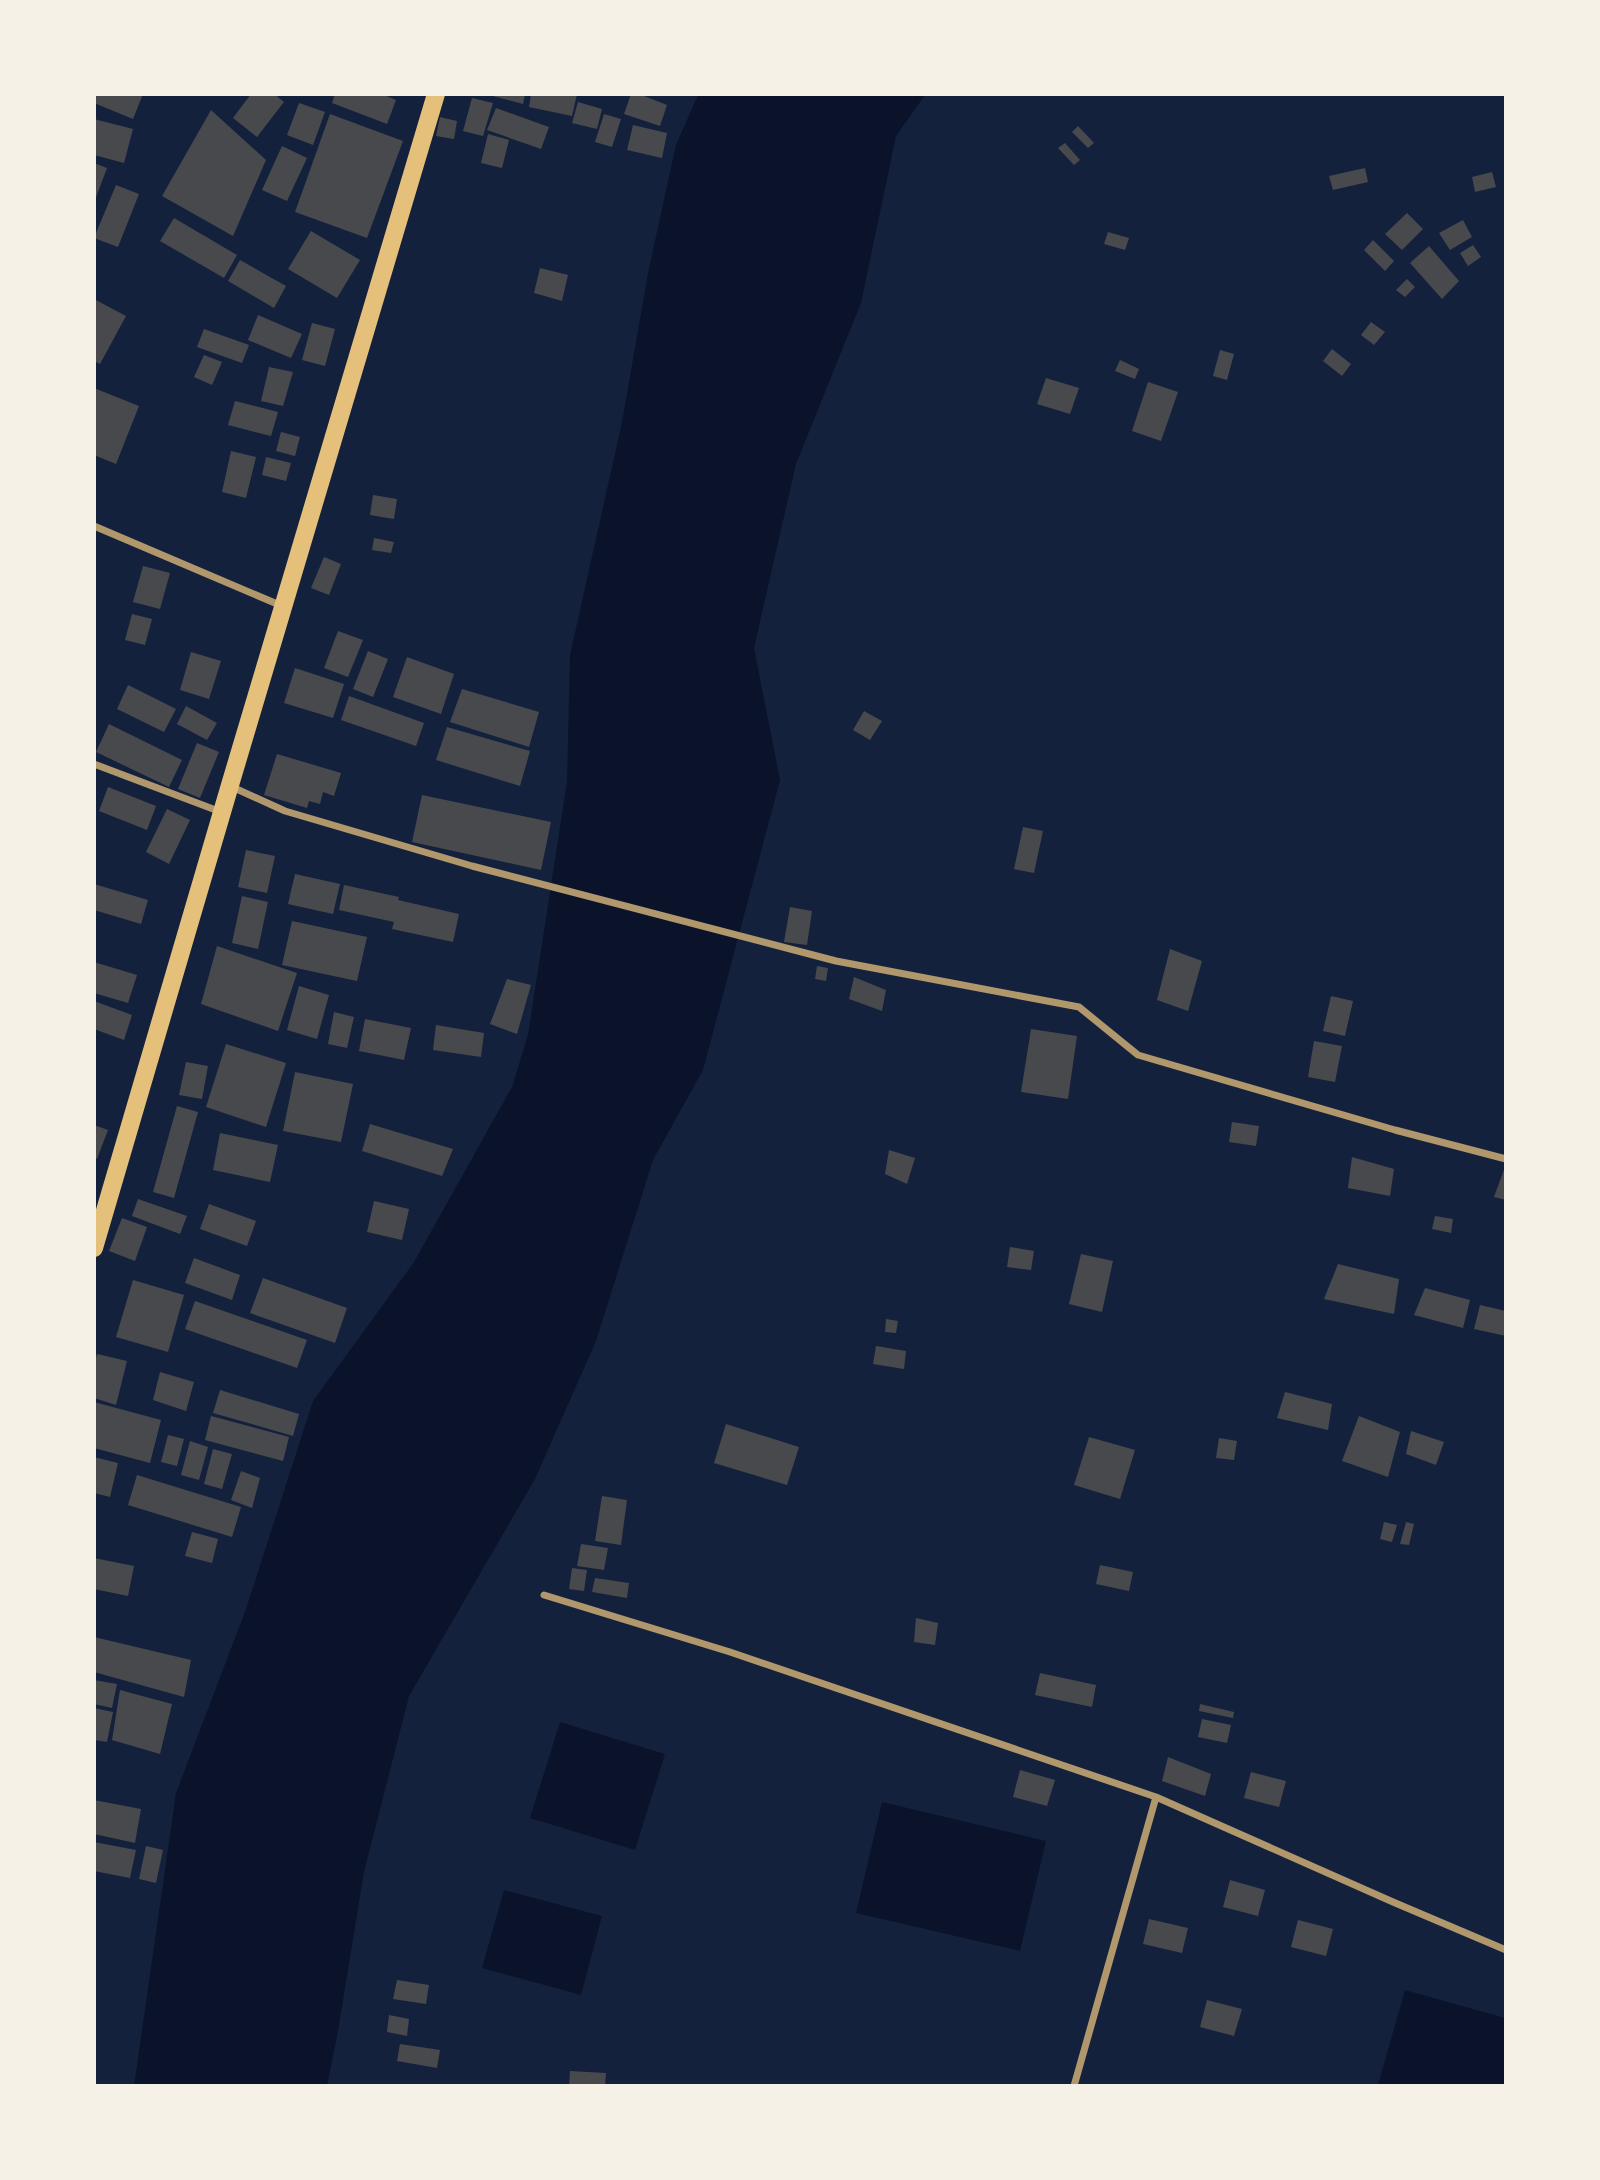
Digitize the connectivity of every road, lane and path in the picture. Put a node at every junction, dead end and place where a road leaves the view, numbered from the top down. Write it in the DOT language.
graph roads {
  1 [pos="436,94"];
  2 [pos="94,526"];
  3 [pos="283,607"];
  4 [pos="94,764"];
  5 [pos="230,785"];
  6 [pos="222,812"];
  7 [pos="1506,1159"];
  8 [pos="94,1248"];
  9 [pos="544,1595"];
  10 [pos="1156,1797"];
  11 [pos="1506,1950"];
  12 [pos="1074,2085"];
  1 -- 3 [label="main road"];
  2 -- 3 [label="street"];
  3 -- 5 [label="main road"];
  4 -- 6 [label="street"];
  5 -- 6 [label="main road"];
  5 -- 7 [label="street"];
  6 -- 8 [label="main road"];
  9 -- 10 [label="street"];
  10 -- 11 [label="street"];
  10 -- 12 [label="street"];
}
